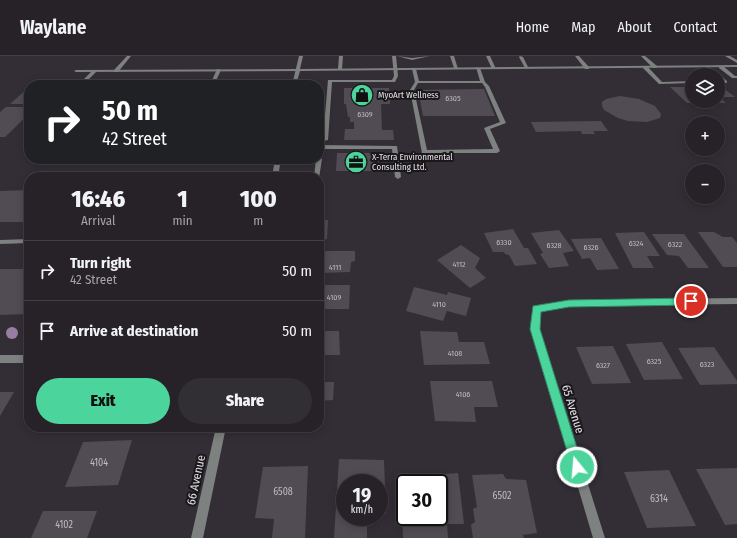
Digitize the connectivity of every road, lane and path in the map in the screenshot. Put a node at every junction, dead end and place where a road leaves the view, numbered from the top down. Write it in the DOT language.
graph roads {
  1 [pos="128,56"];
  2 [pos="300,56"];
  3 [pos="341,56"];
  4 [pos="395,56"];
  5 [pos="399,56"];
  6 [pos="428,56"];
  7 [pos="452,56"];
  8 [pos="488,56"];
  9 [pos="576,56"];
  10 [pos="643,56"];
  11 [pos="727,56"];
  12 [pos="521,57"];
  13 [pos="737,62"];
  14 [pos="737,66"];
  15 [pos="644,67"];
  16 [pos="655,67"];
  17 [pos="706,67"];
  18 [pos="721,67"];
  19 [pos="456,68"];
  20 [pos="478,68"];
  21 [pos="494,68"];
  22 [pos="527,68"];
  23 [pos="587,68"];
  24 [pos="340,69"];
  25 [pos="395,69"];
  26 [pos="414,69"];
  27 [pos="116,70"];
  28 [pos="219,70"];
  29 [pos="298,70"];
  30 [pos="76,71"];
  31 [pos="95,71"];
  32 [pos="737,77"];
  33 [pos="85,80"];
  34 [pos="214,80"];
  35 [pos="295,80"];
  36 [pos="416,82"];
  37 [pos="483,82"];
  38 [pos="685,82"];
  39 [pos="327,117"];
  40 [pos="325,140"];
  41 [pos="324,148"];
  42 [pos="398,177"];
  43 [pos="24,241"];
  44 [pos="0,242"];
  45 [pos="737,301"];
  46 [pos="0,359"];
  47 [pos="24,359"];
  48 [pos="220,432"];
  49 [pos="198,538"];
  50 [pos="599,538"];
  1 -- 27 [label="street"];
  2 -- 29 [label="street"];
  3 -- 24 [label="street"];
  4 -- 25 [label="street"];
  5 -- 6 [label="street"];
  7 -- 19 [label="street"];
  8 -- 21 [label="street"];
  9 -- 23 [label="street"];
  10 -- 16 [label="street"];
  11 -- 13 [label="street"];
  12 -- 22 [label="street"];
  14 -- 18 [label="street"];
  15 -- 16 [label="street"];
  15 -- 23 [label="street"];
  15 -- 38 [label="street"];
  16 -- 17 [label="street"];
  17 -- 18 [label="street"];
  18 -- 32 [label="street"];
  19 -- 20 [label="street"];
  19 -- 26 [label="street"];
  20 -- 21 [label="street"];
  20 -- 37 [label="street"];
  21 -- 22 [label="street"];
  22 -- 23 [label="street"];
  24 -- 25 [label="street"];
  24 -- 29 [label="street"];
  25 -- 26 [label="street"];
  25 -- 39 [label="street"];
  26 -- 36 [label="street"];
  27 -- 28 [label="street"];
  27 -- 31 [label="street"];
  28 -- 29 [label="street"];
  28 -- 34 [label="street"];
  29 -- 35 [label="street"];
  30 -- 31 [label="street"];
  31 -- 33 [label="street"];
  36 -- 37 [label="street"];
  36 -- 37 [label="street"];
  39 -- 40 [label="street"];
  41 -- 42 [label="street"];
  43 -- 44 [label="street"];
  45 -- 50 [label="street, 65 Avenue"];
  46 -- 47 [label="street"];
  48 -- 49 [label="street, 66 Avenue"];
}
